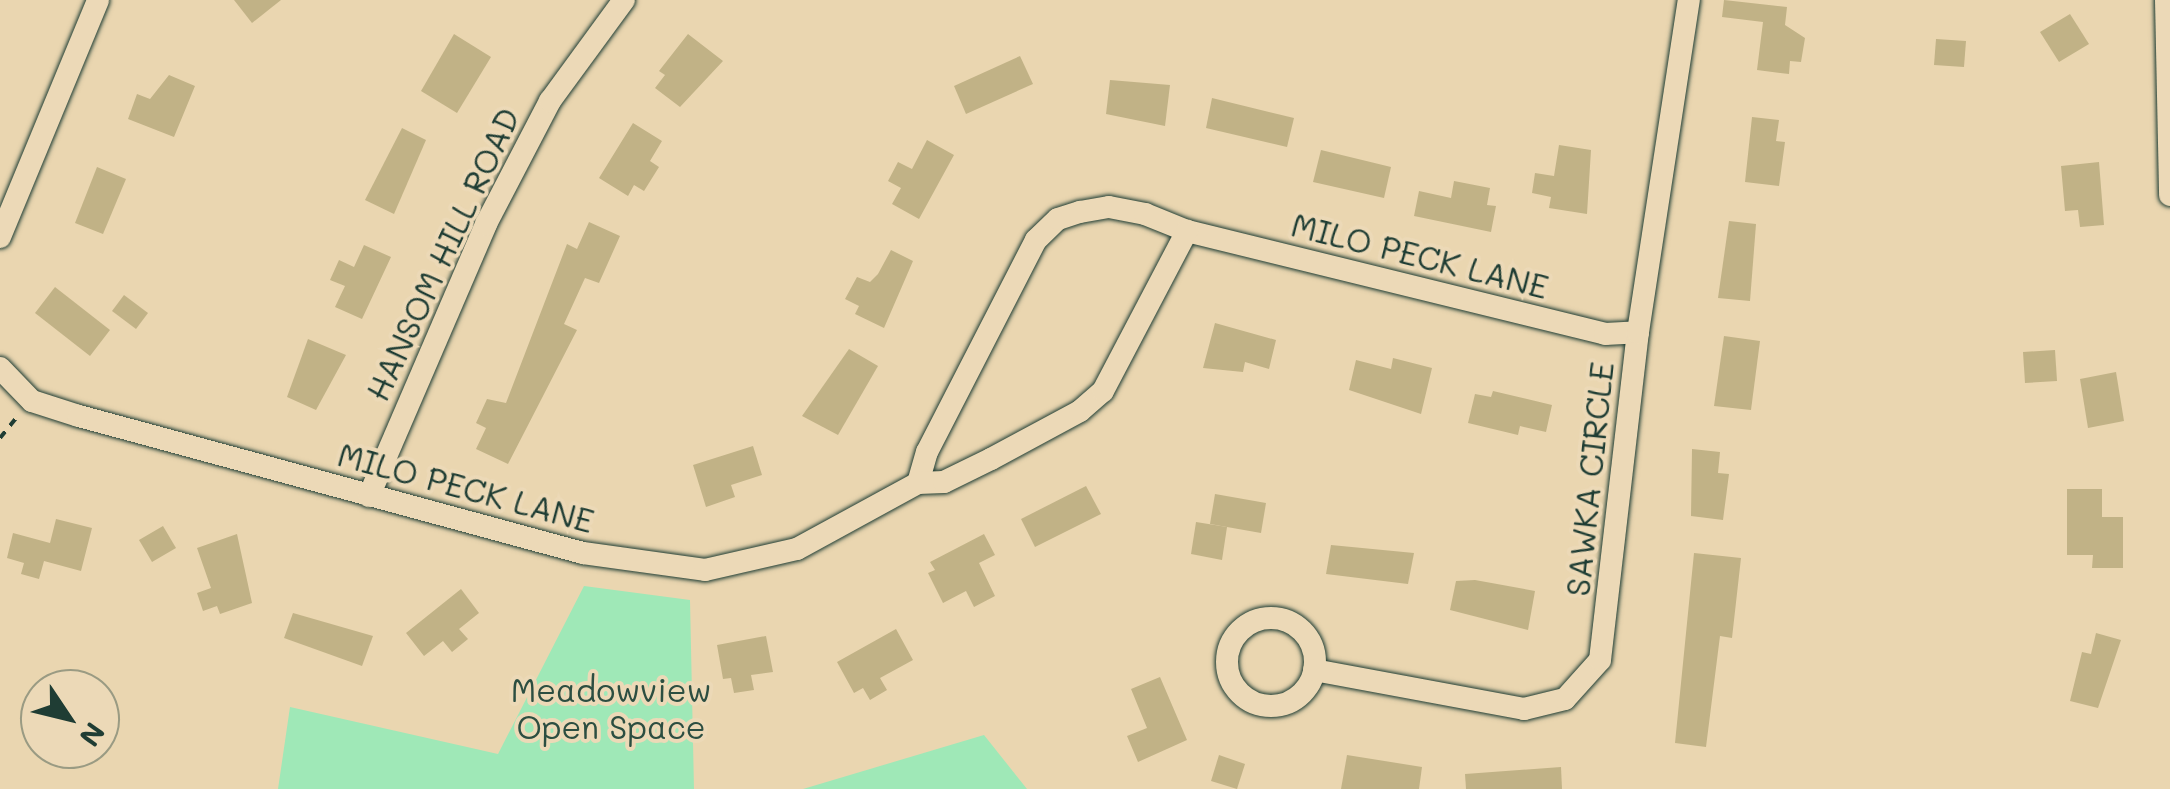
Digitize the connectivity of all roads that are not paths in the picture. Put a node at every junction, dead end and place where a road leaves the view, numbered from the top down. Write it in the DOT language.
graph roads {
  1 [pos="98,0"];
  2 [pos="624,0"];
  3 [pos="1689,0"];
  4 [pos="2166,0"];
  5 [pos="2170,195"];
  6 [pos="1186,231"];
  7 [pos="0,237"];
  8 [pos="1638,332"];
  9 [pos="0,368"];
  10 [pos="918,483"];
  11 [pos="369,496"];
  12 [pos="1314,670"];
  1 -- 7 [label="street"];
  2 -- 11 [label="street, HANSOM HILL ROAD"];
  3 -- 8 [label="street, SAWKA CIRCLE"];
  4 -- 5 [label="street"];
  6 -- 8 [label="street, MILO PECK LANE"];
  6 -- 10 [label="street, MILO PECK LANE"];
  6 -- 10 [label="street, MILO PECK LANE"];
  8 -- 12 [label="street, SAWKA CIRCLE"];
  9 -- 11 [label="street, MILO PECK LANE"];
  10 -- 11 [label="street, MILO PECK LANE"];
}
